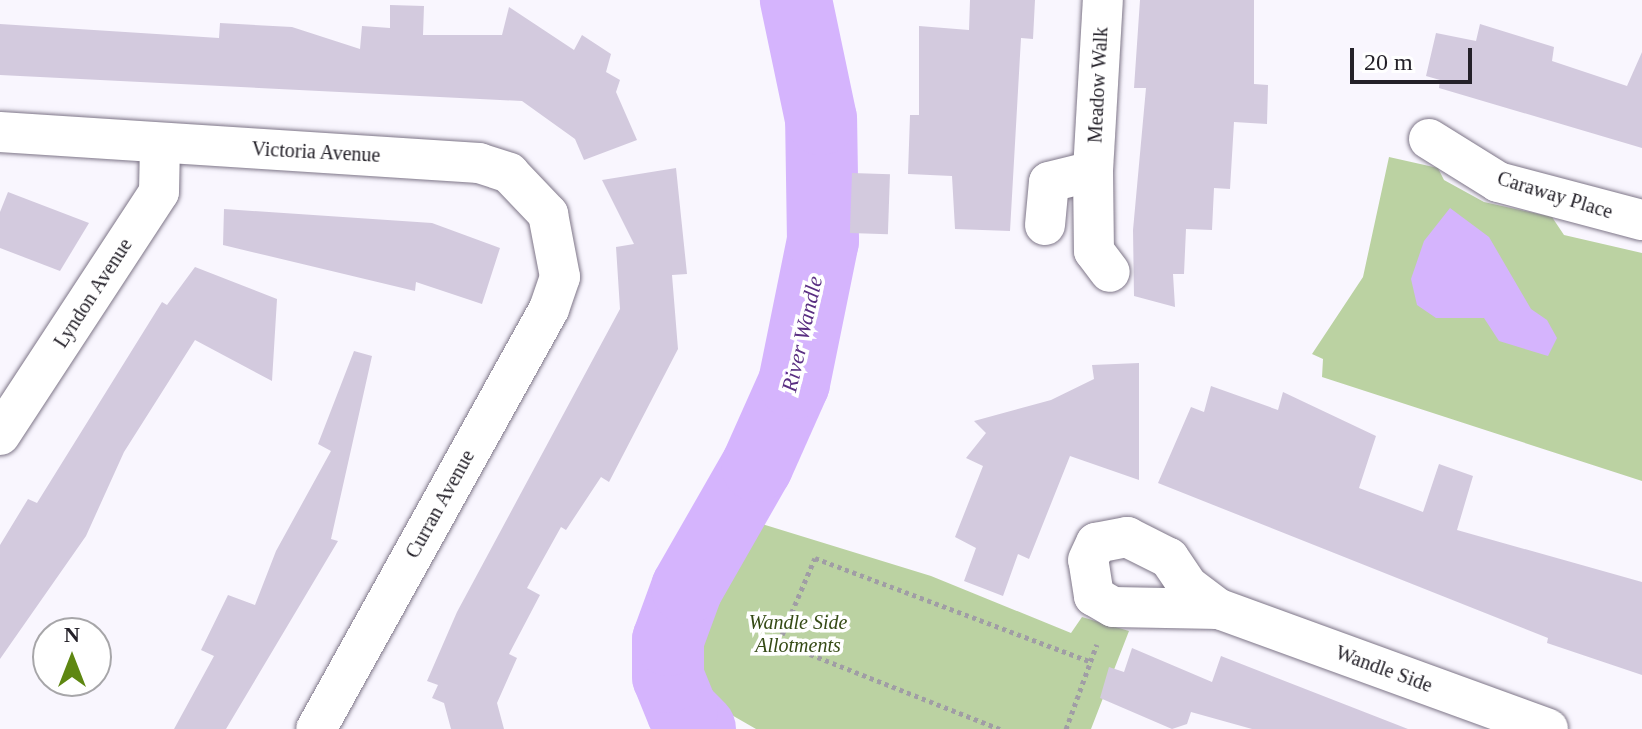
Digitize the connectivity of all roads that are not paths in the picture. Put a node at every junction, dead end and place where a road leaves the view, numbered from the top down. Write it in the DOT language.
graph roads {
  1 [pos="1103,0"];
  2 [pos="0,132"];
  3 [pos="1429,139"];
  4 [pos="160,143"];
  5 [pos="1093,171"];
  6 [pos="1642,220"];
  7 [pos="1045,225"];
  8 [pos="1110,272"];
  9 [pos="560,277"];
  10 [pos="0,435"];
  11 [pos="1219,609"];
  12 [pos="331,722"];
  13 [pos="1548,729"];
  1 -- 5 [label="street, Meadow Walk"];
  2 -- 4 [label="street, Victoria Avenue"];
  3 -- 6 [label="street, Caraway Place"];
  4 -- 9 [label="street, Victoria Avenue"];
  4 -- 10 [label="street, Lyndon Avenue"];
  5 -- 7 [label="street"];
  5 -- 8 [label="street, Meadow Walk"];
  9 -- 12 [label="street, Curran Avenue"];
  11 -- 11 [label="street, Wandle Side"];
  11 -- 13 [label="street, Wandle Side"];
}
